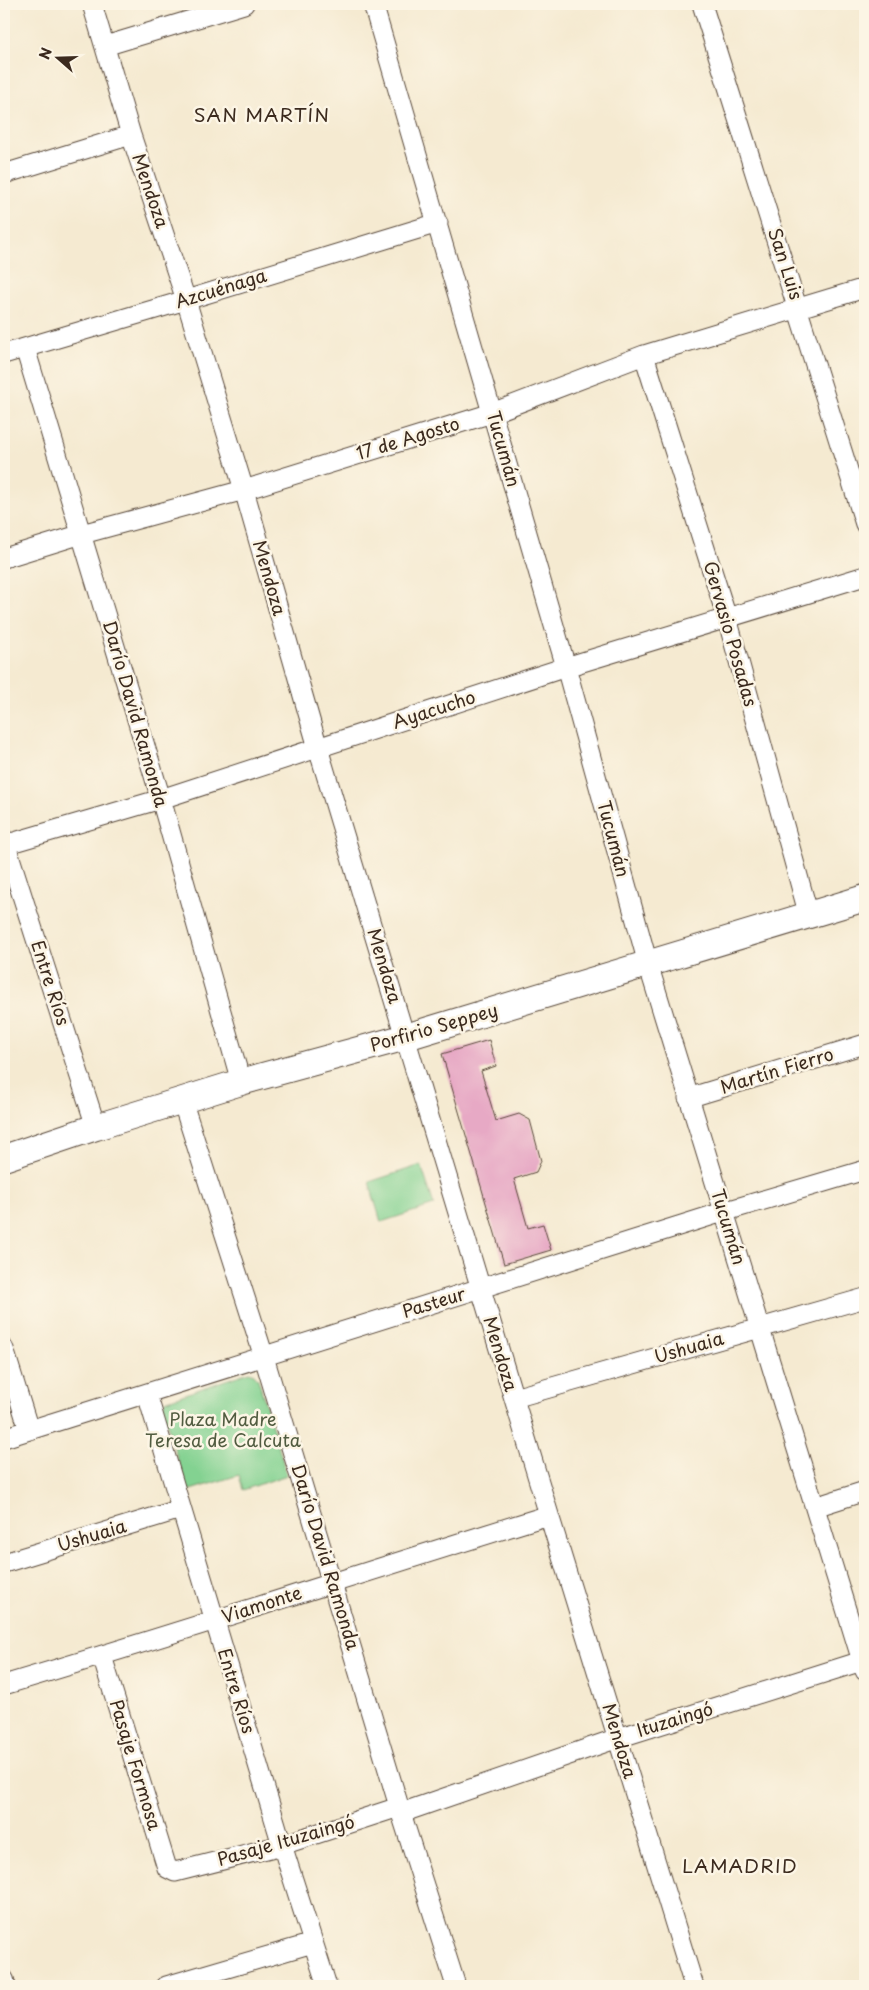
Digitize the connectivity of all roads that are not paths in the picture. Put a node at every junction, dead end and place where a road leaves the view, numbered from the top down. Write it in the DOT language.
graph roads {
  1 [pos="92,4"];
  2 [pos="244,4"];
  3 [pos="373,4"];
  4 [pos="702,4"];
  5 [pos="105,46"];
  6 [pos="131,135"];
  7 [pos="4,174"];
  8 [pos="438,223"];
  9 [pos="865,288"];
  10 [pos="186,300"];
  11 [pos="799,308"];
  12 [pos="24,348"];
  13 [pos="4,354"];
  14 [pos="644,355"];
  15 [pos="492,413"];
  16 [pos="244,490"];
  17 [pos="865,524"];
  18 [pos="82,534"];
  19 [pos="4,558"];
  20 [pos="865,576"];
  21 [pos="727,618"];
  22 [pos="566,667"];
  23 [pos="318,748"];
  24 [pos="161,800"];
  25 [pos="4,843"];
  26 [pos="865,898"];
  27 [pos="809,916"];
  28 [pos="648,964"];
  29 [pos="406,1037"];
  30 [pos="865,1044"];
  31 [pos="241,1082"];
  32 [pos="688,1098"];
  33 [pos="182,1100"];
  34 [pos="96,1127"];
  35 [pos="4,1158"];
  36 [pos="865,1170"];
  37 [pos="723,1212"];
  38 [pos="480,1289"];
  39 [pos="865,1298"];
  40 [pos="759,1328"];
  41 [pos="4,1349"];
  42 [pos="264,1357"];
  43 [pos="147,1394"];
  44 [pos="514,1398"];
  45 [pos="29,1430"];
  46 [pos="4,1438"];
  47 [pos="865,1490"];
  48 [pos="815,1506"];
  49 [pos="181,1509"];
  50 [pos="549,1515"];
  51 [pos="4,1563"];
  52 [pos="333,1582"];
  53 [pos="215,1621"];
  54 [pos="102,1656"];
  55 [pos="864,1664"];
  56 [pos="4,1685"];
  57 [pos="618,1738"];
  58 [pos="400,1810"];
  59 [pos="282,1845"];
  60 [pos="171,1871"];
  61 [pos="313,1943"];
  62 [pos="4,1980"];
  63 [pos="6,1986"];
  64 [pos="166,1986"];
  65 [pos="327,1986"];
  66 [pos="456,1986"];
  67 [pos="694,1986"];
  1 -- 5 [label="street, Mendoza"];
  2 -- 5 [label="street"];
  3 -- 8 [label="street, Tucumán"];
  4 -- 11 [label="street, San Luis"];
  5 -- 6 [label="street, Mendoza"];
  6 -- 7 [label="street"];
  6 -- 10 [label="street, Mendoza"];
  8 -- 10 [label="street, Azcuénaga"];
  8 -- 15 [label="street, Tucumán"];
  9 -- 11 [label="street, 17 de Agosto"];
  10 -- 12 [label="street, Azcuénaga"];
  10 -- 16 [label="street, Mendoza"];
  11 -- 14 [label="street, 17 de Agosto"];
  11 -- 17 [label="street, San Luis"];
  12 -- 13 [label="street, Azcuénaga"];
  12 -- 18 [label="street, Darío David Ramonda"];
  14 -- 15 [label="street, 17 de Agosto"];
  14 -- 21 [label="street, Gervasio Posadas"];
  15 -- 16 [label="street, 17 de Agosto"];
  15 -- 22 [label="street, Tucumán"];
  16 -- 18 [label="street, 17 de Agosto"];
  16 -- 23 [label="street, Mendoza"];
  18 -- 19 [label="street, 17 de Agosto"];
  18 -- 24 [label="street, Darío David Ramonda"];
  20 -- 21 [label="street, Ayacucho"];
  21 -- 22 [label="street, Ayacucho"];
  21 -- 27 [label="street, Gervasio Posadas"];
  22 -- 23 [label="street, Ayacucho"];
  22 -- 28 [label="street, Tucumán"];
  23 -- 24 [label="street, Ayacucho"];
  23 -- 29 [label="street, Mendoza"];
  24 -- 25 [label="street, Ayacucho"];
  24 -- 31 [label="street, Darío David Ramonda"];
  25 -- 34 [label="street, Entre Ríos"];
  26 -- 27 [label="main road, Porfirio Seppey"];
  27 -- 28 [label="main road, Porfirio Seppey"];
  28 -- 29 [label="main road, Porfirio Seppey"];
  28 -- 32 [label="street, Tucumán"];
  29 -- 31 [label="main road, Porfirio Seppey"];
  29 -- 38 [label="street, Mendoza"];
  30 -- 32 [label="street, Martín Fierro"];
  31 -- 33 [label="main road, Porfirio Seppey"];
  32 -- 37 [label="street, Tucumán"];
  33 -- 34 [label="main road, Porfirio Seppey"];
  33 -- 42 [label="street, Darío David Ramonda"];
  34 -- 35 [label="main road, Porfirio Seppey"];
  36 -- 37 [label="street, Pasteur"];
  37 -- 38 [label="street, Pasteur"];
  37 -- 40 [label="street, Tucumán"];
  38 -- 42 [label="street, Pasteur"];
  38 -- 44 [label="street, Mendoza"];
  39 -- 40 [label="street, Ushuaia"];
  40 -- 44 [label="street, Ushuaia"];
  40 -- 48 [label="street, Tucumán"];
  41 -- 45 [label="street"];
  42 -- 43 [label="street, Pasteur"];
  42 -- 52 [label="street, Darío David Ramonda"];
  43 -- 45 [label="street, Pasteur"];
  43 -- 49 [label="street, Entre Ríos"];
  44 -- 50 [label="street, Mendoza"];
  45 -- 46 [label="street, Pasteur"];
  47 -- 48 [label="street"];
  48 -- 55 [label="street, Tucumán"];
  49 -- 51 [label="street, Ushuaia"];
  49 -- 53 [label="street, Entre Ríos"];
  50 -- 52 [label="street, Viamonte"];
  50 -- 57 [label="street, Mendoza"];
  52 -- 53 [label="street, Viamonte"];
  52 -- 58 [label="street, Darío David Ramonda"];
  53 -- 54 [label="street, Viamonte"];
  53 -- 59 [label="street, Entre Ríos"];
  54 -- 56 [label="street, Viamonte"];
  54 -- 60 [label="street, Pasaje Formosa"];
  55 -- 57 [label="street, Ituzaingó"];
  57 -- 58 [label="street, Ituzaingó"];
  57 -- 67 [label="street, Mendoza"];
  58 -- 59 [label="street, Pasaje Ituzaingó"];
  58 -- 66 [label="street, Darío David Ramonda"];
  59 -- 60 [label="street, Pasaje Ituzaingó"];
  59 -- 61 [label="street, Entre Ríos"];
  61 -- 64 [label="street"];
  61 -- 65 [label="street, Entre Ríos"];
  62 -- 63 [label="street"];
}
